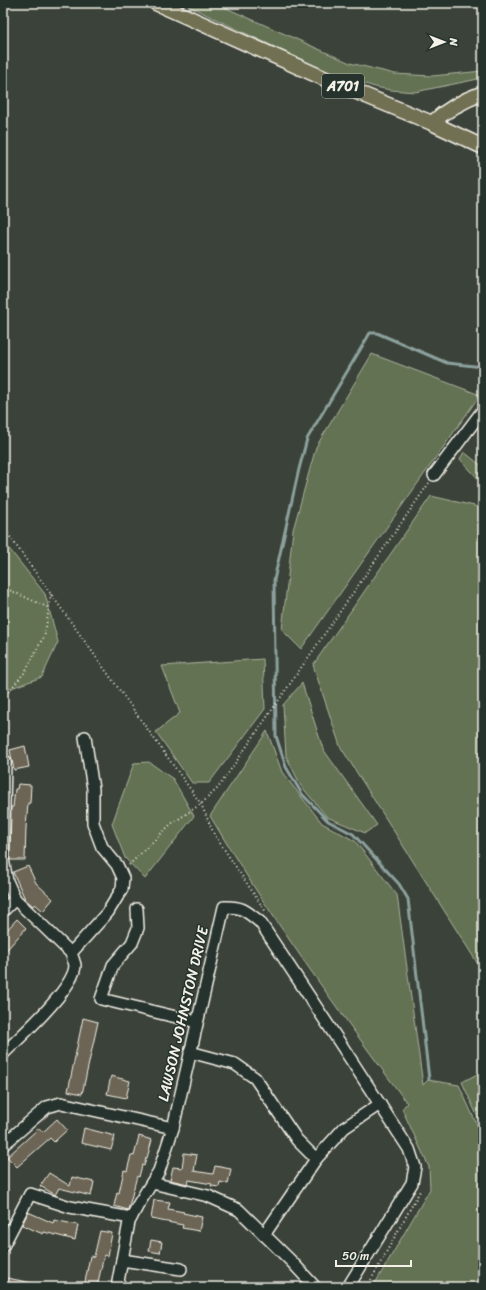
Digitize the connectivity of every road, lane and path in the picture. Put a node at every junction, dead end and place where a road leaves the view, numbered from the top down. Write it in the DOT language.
graph roads {
  1 [pos="156,3"];
  2 [pos="483,93"];
  3 [pos="432,123"];
  4 [pos="483,147"];
  5 [pos="483,410"];
  6 [pos="434,475"];
  7 [pos="3,527"];
  8 [pos="3,587"];
  9 [pos="49,608"];
  10 [pos="3,698"];
  11 [pos="85,737"];
  12 [pos="5,761"];
  13 [pos="3,855"];
  14 [pos="3,859"];
  15 [pos="121,873"];
  16 [pos="15,899"];
  17 [pos="137,909"];
  18 [pos="3,912"];
  19 [pos="71,953"];
  20 [pos="197,1022"];
  21 [pos="190,1052"];
  22 [pos="3,1054"];
  23 [pos="380,1104"];
  24 [pos="173,1128"];
  25 [pos="3,1145"];
  26 [pos="316,1159"];
  27 [pos="152,1184"];
  28 [pos="132,1218"];
  29 [pos="264,1235"];
  30 [pos="3,1246"];
  31 [pos="122,1260"];
  32 [pos="181,1269"];
  33 [pos="117,1287"];
  34 [pos="315,1287"];
  35 [pos="348,1287"];
  1 -- 3 [label="main road, A701"];
  2 -- 3 [label="main road"];
  3 -- 4 [label="main road, A701"];
  5 -- 6 [label="street"];
  6 -- 15 [label="path"];
  7 -- 9 [label="path"];
  8 -- 9 [label="path"];
  9 -- 10 [label="path"];
  11 -- 15 [label="street"];
  12 -- 13 [label="street"];
  14 -- 16 [label="street"];
  15 -- 19 [label="street"];
  16 -- 18 [label="street"];
  16 -- 19 [label="street"];
  17 -- 20 [label="street"];
  19 -- 22 [label="street"];
  20 -- 21 [label="street, LAWSON JOHNSTON DRIVE"];
  20 -- 23 [label="street, LAWSON JOHNSTON DRIVE"];
  21 -- 24 [label="street, LAWSON JOHNSTON DRIVE"];
  21 -- 26 [label="street"];
  23 -- 26 [label="street"];
  23 -- 35 [label="street"];
  24 -- 25 [label="street"];
  24 -- 27 [label="street, LAWSON JOHNSTON DRIVE"];
  26 -- 29 [label="street"];
  27 -- 28 [label="street, LAWSON JOHNSTON DRIVE"];
  27 -- 29 [label="street"];
  28 -- 30 [label="street"];
  28 -- 31 [label="street, LAWSON JOHNSTON DRIVE"];
  29 -- 34 [label="street"];
  31 -- 32 [label="street"];
  31 -- 33 [label="street, LAWSON JOHNSTON DRIVE"];
}
